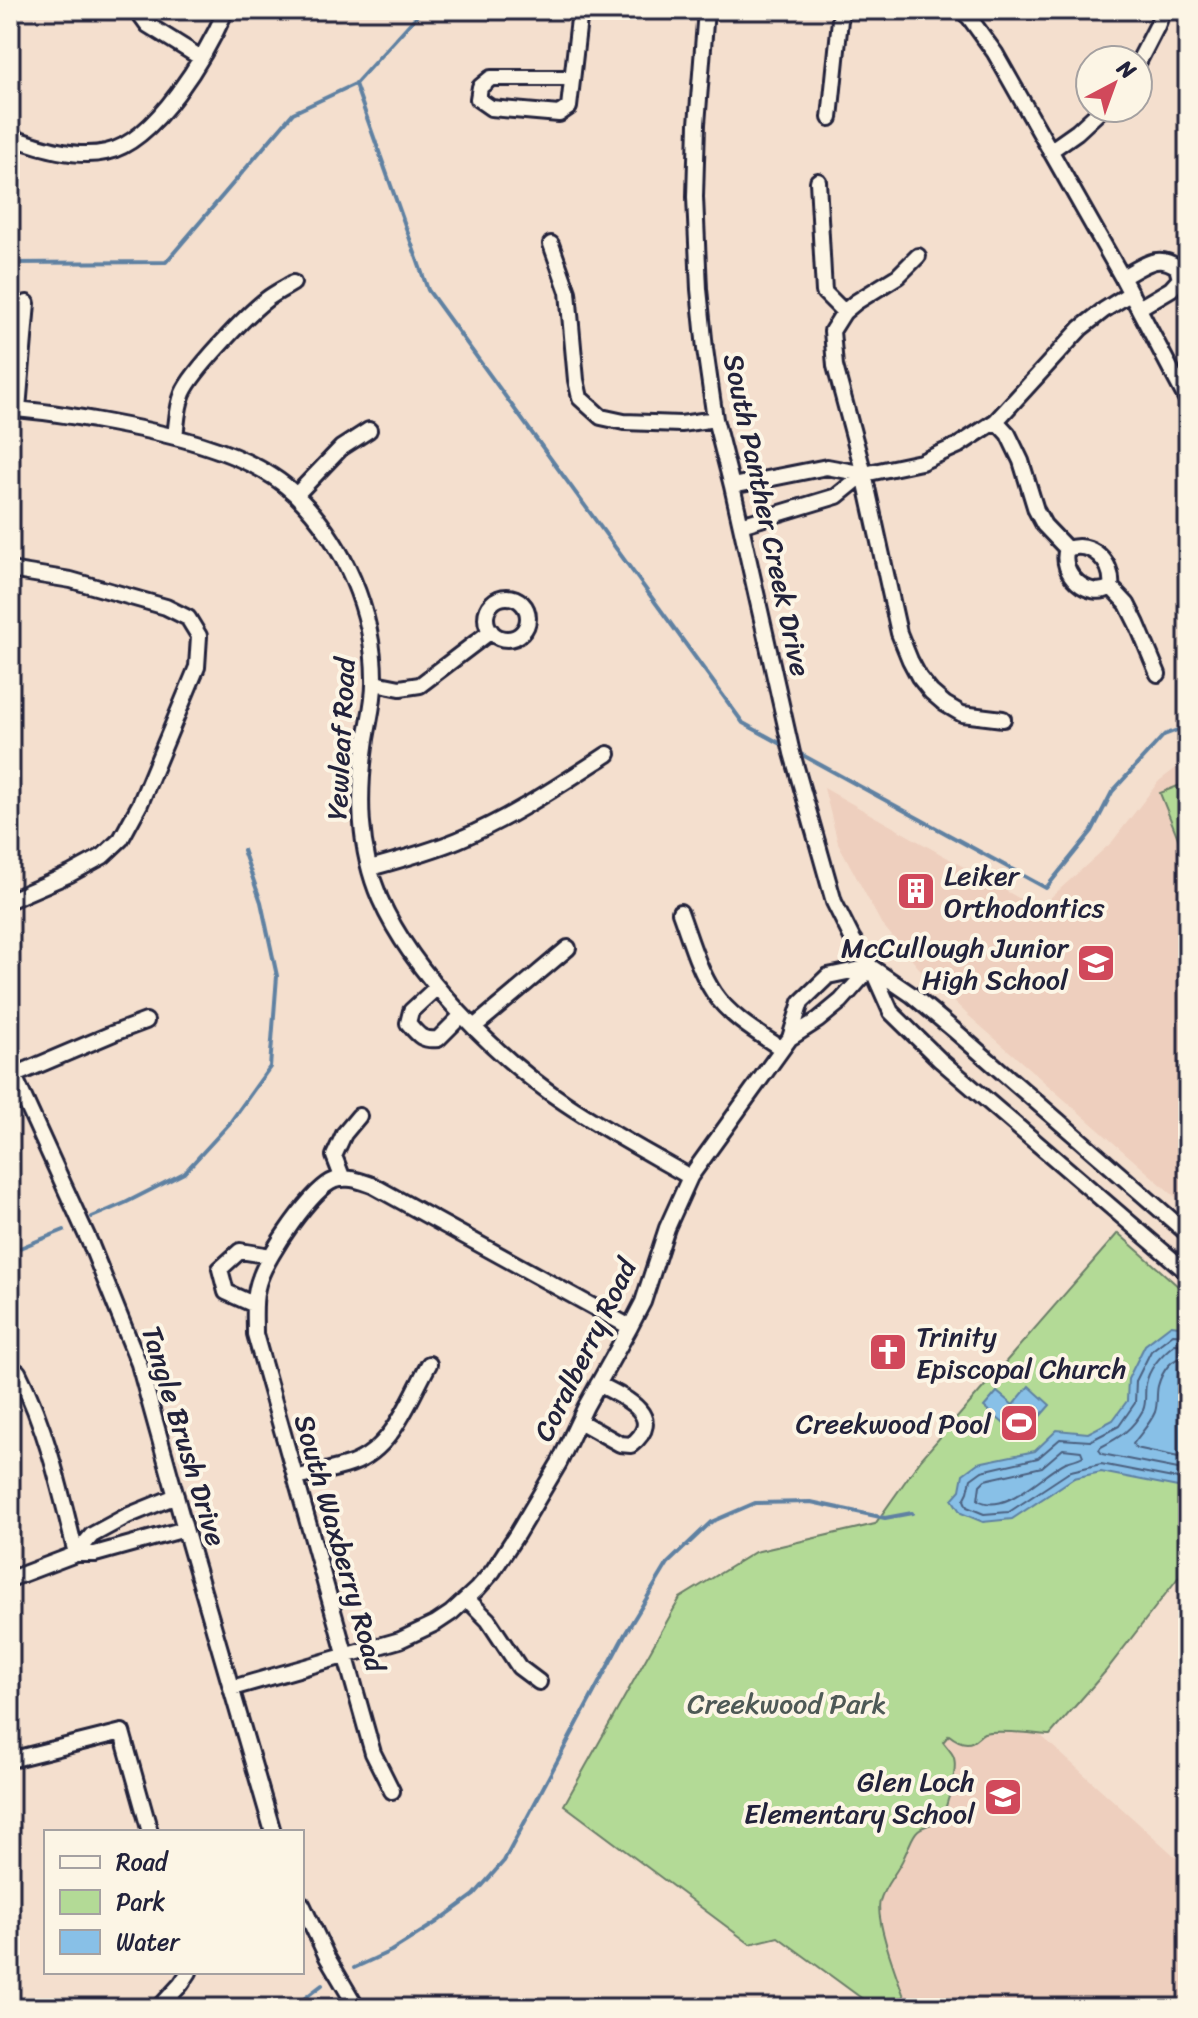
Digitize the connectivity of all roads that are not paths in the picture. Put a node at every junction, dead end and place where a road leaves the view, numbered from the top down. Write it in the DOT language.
graph roads {
  1 [pos="137,10"];
  2 [pos="226,10"];
  3 [pos="580,10"];
  4 [pos="706,10"];
  5 [pos="841,10"];
  6 [pos="1163,10"];
  7 [pos="968,12"];
  8 [pos="1148,44"];
  9 [pos="201,58"];
  10 [pos="572,78"];
  11 [pos="830,118"];
  12 [pos="1086,124"];
  13 [pos="10,137"];
  14 [pos="1050,151"];
  15 [pos="818,181"];
  16 [pos="551,244"];
  17 [pos="918,256"];
  18 [pos="1122,277"];
  19 [pos="293,283"];
  20 [pos="1131,293"];
  21 [pos="27,303"];
  22 [pos="1139,308"];
  23 [pos="844,312"];
  24 [pos="1188,402"];
  25 [pos="14,409"];
  26 [pos="715,419"];
  27 [pos="996,421"];
  28 [pos="369,430"];
  29 [pos="175,437"];
  30 [pos="864,474"];
  31 [pos="732,486"];
  32 [pos="296,495"];
  33 [pos="741,525"];
  34 [pos="1067,549"];
  35 [pos="10,570"];
  36 [pos="1111,587"];
  37 [pos="491,631"];
  38 [pos="1158,674"];
  39 [pos="375,683"];
  40 [pos="1003,719"];
  41 [pos="608,754"];
  42 [pos="370,868"];
  43 [pos="10,900"];
  44 [pos="680,912"];
  45 [pos="568,948"];
  46 [pos="871,967"];
  47 [pos="437,987"];
  48 [pos="462,1015"];
  49 [pos="146,1021"];
  50 [pos="474,1027"];
  51 [pos="786,1043"];
  52 [pos="11,1073"];
  53 [pos="359,1116"];
  54 [pos="690,1177"];
  55 [pos="343,1179"];
  56 [pos="1188,1234"];
  57 [pos="271,1256"];
  58 [pos="1188,1273"];
  59 [pos="255,1305"];
  60 [pos="630,1327"];
  61 [pos="429,1364"];
  62 [pos="18,1372"];
  63 [pos="598,1384"];
  64 [pos="579,1421"];
  65 [pos="296,1478"];
  66 [pos="176,1496"];
  67 [pos="185,1529"];
  68 [pos="76,1554"];
  69 [pos="10,1579"];
  70 [pos="467,1599"];
  71 [pos="344,1655"];
  72 [pos="539,1682"];
  73 [pos="232,1688"];
  74 [pos="10,1760"];
  75 [pos="392,1791"];
  76 [pos="149,1830"];
  77 [pos="272,1830"];
  78 [pos="304,1908"];
  79 [pos="188,1974"];
  80 [pos="159,2008"];
  81 [pos="357,2008"];
  1 -- 9 [label="street"];
  2 -- 9 [label="street"];
  3 -- 10 [label="street"];
  4 -- 26 [label="street, South Panther Creek Drive"];
  5 -- 11 [label="street"];
  6 -- 8 [label="street"];
  7 -- 14 [label="street"];
  9 -- 13 [label="street"];
  10 -- 10 [label="street"];
  12 -- 14 [label="street"];
  14 -- 18 [label="street"];
  15 -- 23 [label="street"];
  16 -- 26 [label="street"];
  17 -- 23 [label="street"];
  18 -- 20 [label="street"];
  18 -- 22 [label="street"];
  19 -- 29 [label="street"];
  20 -- 22 [label="street"];
  20 -- 27 [label="street"];
  21 -- 25 [label="street, Yewleaf Road"];
  22 -- 24 [label="street"];
  23 -- 30 [label="street"];
  25 -- 29 [label="street, Yewleaf Road"];
  26 -- 31 [label="street, South Panther Creek Drive"];
  27 -- 30 [label="street"];
  27 -- 34 [label="street"];
  28 -- 32 [label="street"];
  29 -- 32 [label="street, Yewleaf Road"];
  30 -- 31 [label="street"];
  30 -- 33 [label="street"];
  30 -- 40 [label="street"];
  31 -- 33 [label="street, South Panther Creek Drive"];
  32 -- 39 [label="street, Yewleaf Road"];
  33 -- 46 [label="street, South Panther Creek Drive"];
  34 -- 36 [label="street"];
  34 -- 36 [label="street"];
  35 -- 43 [label="street"];
  36 -- 38 [label="street"];
  37 -- 39 [label="street"];
  39 -- 42 [label="street, Yewleaf Road"];
  41 -- 42 [label="street"];
  42 -- 47 [label="street, Yewleaf Road"];
  44 -- 51 [label="street"];
  45 -- 50 [label="street"];
  46 -- 51 [label="street, Coralberry Road"];
  46 -- 51 [label="street, Coralberry Road"];
  46 -- 56 [label="street, South Panther Creek Drive"];
  46 -- 58 [label="street, South Panther Creek Drive"];
  47 -- 48 [label="street, Yewleaf Road"];
  47 -- 48 [label="street"];
  48 -- 50 [label="street, Yewleaf Road"];
  49 -- 52 [label="street"];
  50 -- 54 [label="street, Yewleaf Road"];
  51 -- 54 [label="street, Coralberry Road"];
  52 -- 66 [label="street, Tangle Brush Drive"];
  53 -- 55 [label="street"];
  54 -- 60 [label="street, Coralberry Road"];
  55 -- 57 [label="street, South Waxberry Road"];
  55 -- 60 [label="street"];
  57 -- 59 [label="street, South Waxberry Road"];
  57 -- 59 [label="street"];
  59 -- 65 [label="street, South Waxberry Road"];
  60 -- 63 [label="street, Coralberry Road"];
  61 -- 65 [label="street"];
  62 -- 68 [label="street"];
  63 -- 64 [label="street, Coralberry Road"];
  63 -- 64 [label="street"];
  64 -- 70 [label="street, Coralberry Road"];
  65 -- 71 [label="street, South Waxberry Road"];
  66 -- 67 [label="street, Tangle Brush Drive"];
  66 -- 68 [label="street"];
  67 -- 68 [label="street"];
  67 -- 73 [label="street, Tangle Brush Drive"];
  68 -- 69 [label="street"];
  70 -- 71 [label="street, Coralberry Road"];
  70 -- 72 [label="street"];
  71 -- 73 [label="street, Coralberry Road"];
  71 -- 75 [label="street, South Waxberry Road"];
  73 -- 77 [label="street, Tangle Brush Drive"];
  74 -- 76 [label="street"];
  78 -- 81 [label="street"];
  79 -- 80 [label="street"];
}
